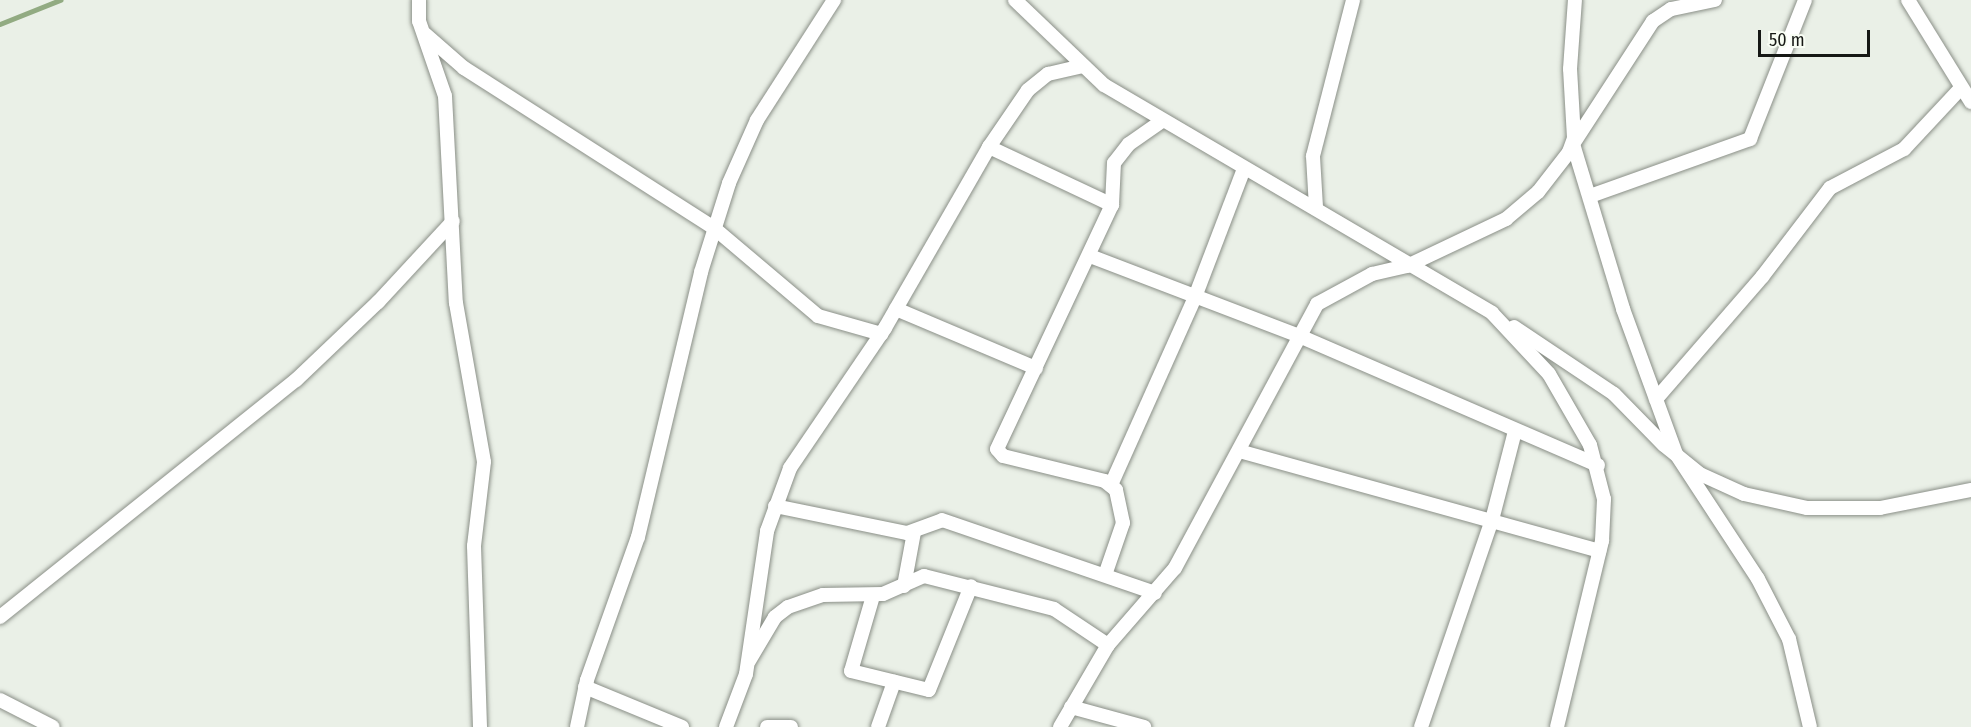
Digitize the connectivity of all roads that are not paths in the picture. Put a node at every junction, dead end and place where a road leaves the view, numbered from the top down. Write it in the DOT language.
graph roads {
  1 [pos="419,0"];
  2 [pos="834,0"];
  3 [pos="1015,0"];
  4 [pos="1353,0"];
  5 [pos="1575,0"];
  6 [pos="1662,0"];
  7 [pos="1715,0"];
  8 [pos="1805,0"];
  9 [pos="1908,0"];
  10 [pos="1653,21"];
  11 [pos="423,32"];
  12 [pos="1082,66"];
  13 [pos="1960,89"];
  14 [pos="1971,102"];
  15 [pos="1160,122"];
  16 [pos="1573,144"];
  17 [pos="989,147"];
  18 [pos="1244,169"];
  19 [pos="1590,196"];
  20 [pos="1112,205"];
  21 [pos="1316,207"];
  22 [pos="453,221"];
  23 [pos="714,228"];
  24 [pos="1090,256"];
  25 [pos="1407,266"];
  26 [pos="1195,297"];
  27 [pos="896,309"];
  28 [pos="1492,313"];
  29 [pos="881,334"];
  30 [pos="1297,335"];
  31 [pos="1036,368"];
  32 [pos="1656,399"];
  33 [pos="1515,431"];
  34 [pos="1239,451"];
  35 [pos="1676,454"];
  36 [pos="1598,465"];
  37 [pos="1111,485"];
  38 [pos="1971,490"];
  39 [pos="775,506"];
  40 [pos="1492,520"];
  41 [pos="914,532"];
  42 [pos="1599,551"];
  43 [pos="1105,575"];
  44 [pos="904,586"];
  45 [pos="971,586"];
  46 [pos="1155,593"];
  47 [pos="873,596"];
  48 [pos="0,617"];
  49 [pos="1108,645"];
  50 [pos="747,664"];
  51 [pos="894,682"];
  52 [pos="585,687"];
  53 [pos="0,700"];
  54 [pos="1071,707"];
  55 [pos="53,727"];
  56 [pos="480,727"];
  57 [pos="577,727"];
  58 [pos="682,727"];
  59 [pos="726,727"];
  60 [pos="767,727"];
  61 [pos="791,727"];
  62 [pos="878,727"];
  63 [pos="1060,727"];
  64 [pos="1144,727"];
  65 [pos="1421,727"];
  66 [pos="1557,727"];
  67 [pos="1810,727"];
  1 -- 11 [label="street"];
  2 -- 23 [label="street"];
  3 -- 12 [label="street"];
  4 -- 21 [label="street"];
  5 -- 16 [label="street"];
  6 -- 10 [label="street"];
  7 -- 10 [label="street"];
  8 -- 19 [label="street"];
  9 -- 13 [label="street"];
  10 -- 16 [label="street"];
  11 -- 22 [label="street"];
  11 -- 23 [label="street"];
  12 -- 15 [label="street"];
  12 -- 17 [label="street"];
  13 -- 14 [label="street"];
  13 -- 32 [label="street"];
  15 -- 18 [label="street"];
  15 -- 20 [label="street"];
  16 -- 19 [label="street"];
  16 -- 25 [label="street"];
  17 -- 20 [label="street"];
  17 -- 27 [label="street"];
  18 -- 21 [label="street"];
  18 -- 26 [label="street"];
  19 -- 32 [label="street"];
  20 -- 24 [label="street"];
  21 -- 25 [label="street"];
  22 -- 48 [label="street"];
  22 -- 56 [label="street"];
  23 -- 29 [label="street"];
  23 -- 52 [label="street"];
  24 -- 26 [label="street"];
  24 -- 31 [label="street"];
  25 -- 28 [label="street"];
  25 -- 30 [label="street"];
  26 -- 30 [label="street"];
  26 -- 37 [label="street"];
  27 -- 29 [label="street"];
  27 -- 31 [label="street"];
  28 -- 35 [label="street"];
  28 -- 36 [label="street"];
  29 -- 39 [label="street"];
  30 -- 33 [label="street"];
  30 -- 34 [label="street"];
  31 -- 37 [label="street"];
  32 -- 35 [label="street"];
  33 -- 36 [label="street"];
  33 -- 40 [label="street"];
  34 -- 40 [label="street"];
  34 -- 46 [label="street"];
  35 -- 38 [label="street"];
  35 -- 67 [label="street"];
  36 -- 42 [label="street"];
  37 -- 43 [label="street"];
  39 -- 41 [label="street"];
  39 -- 50 [label="street"];
  40 -- 42 [label="street"];
  40 -- 65 [label="street"];
  41 -- 43 [label="street"];
  41 -- 44 [label="street"];
  42 -- 66 [label="street"];
  43 -- 46 [label="street"];
  44 -- 45 [label="street"];
  44 -- 47 [label="street"];
  45 -- 49 [label="street"];
  45 -- 51 [label="street"];
  46 -- 49 [label="street"];
  47 -- 50 [label="street"];
  47 -- 51 [label="street"];
  49 -- 54 [label="street"];
  50 -- 59 [label="street"];
  51 -- 62 [label="street"];
  52 -- 57 [label="street"];
  52 -- 58 [label="street"];
  53 -- 55 [label="street"];
  54 -- 63 [label="street"];
  54 -- 64 [label="street"];
  60 -- 61 [label="street"];
}
